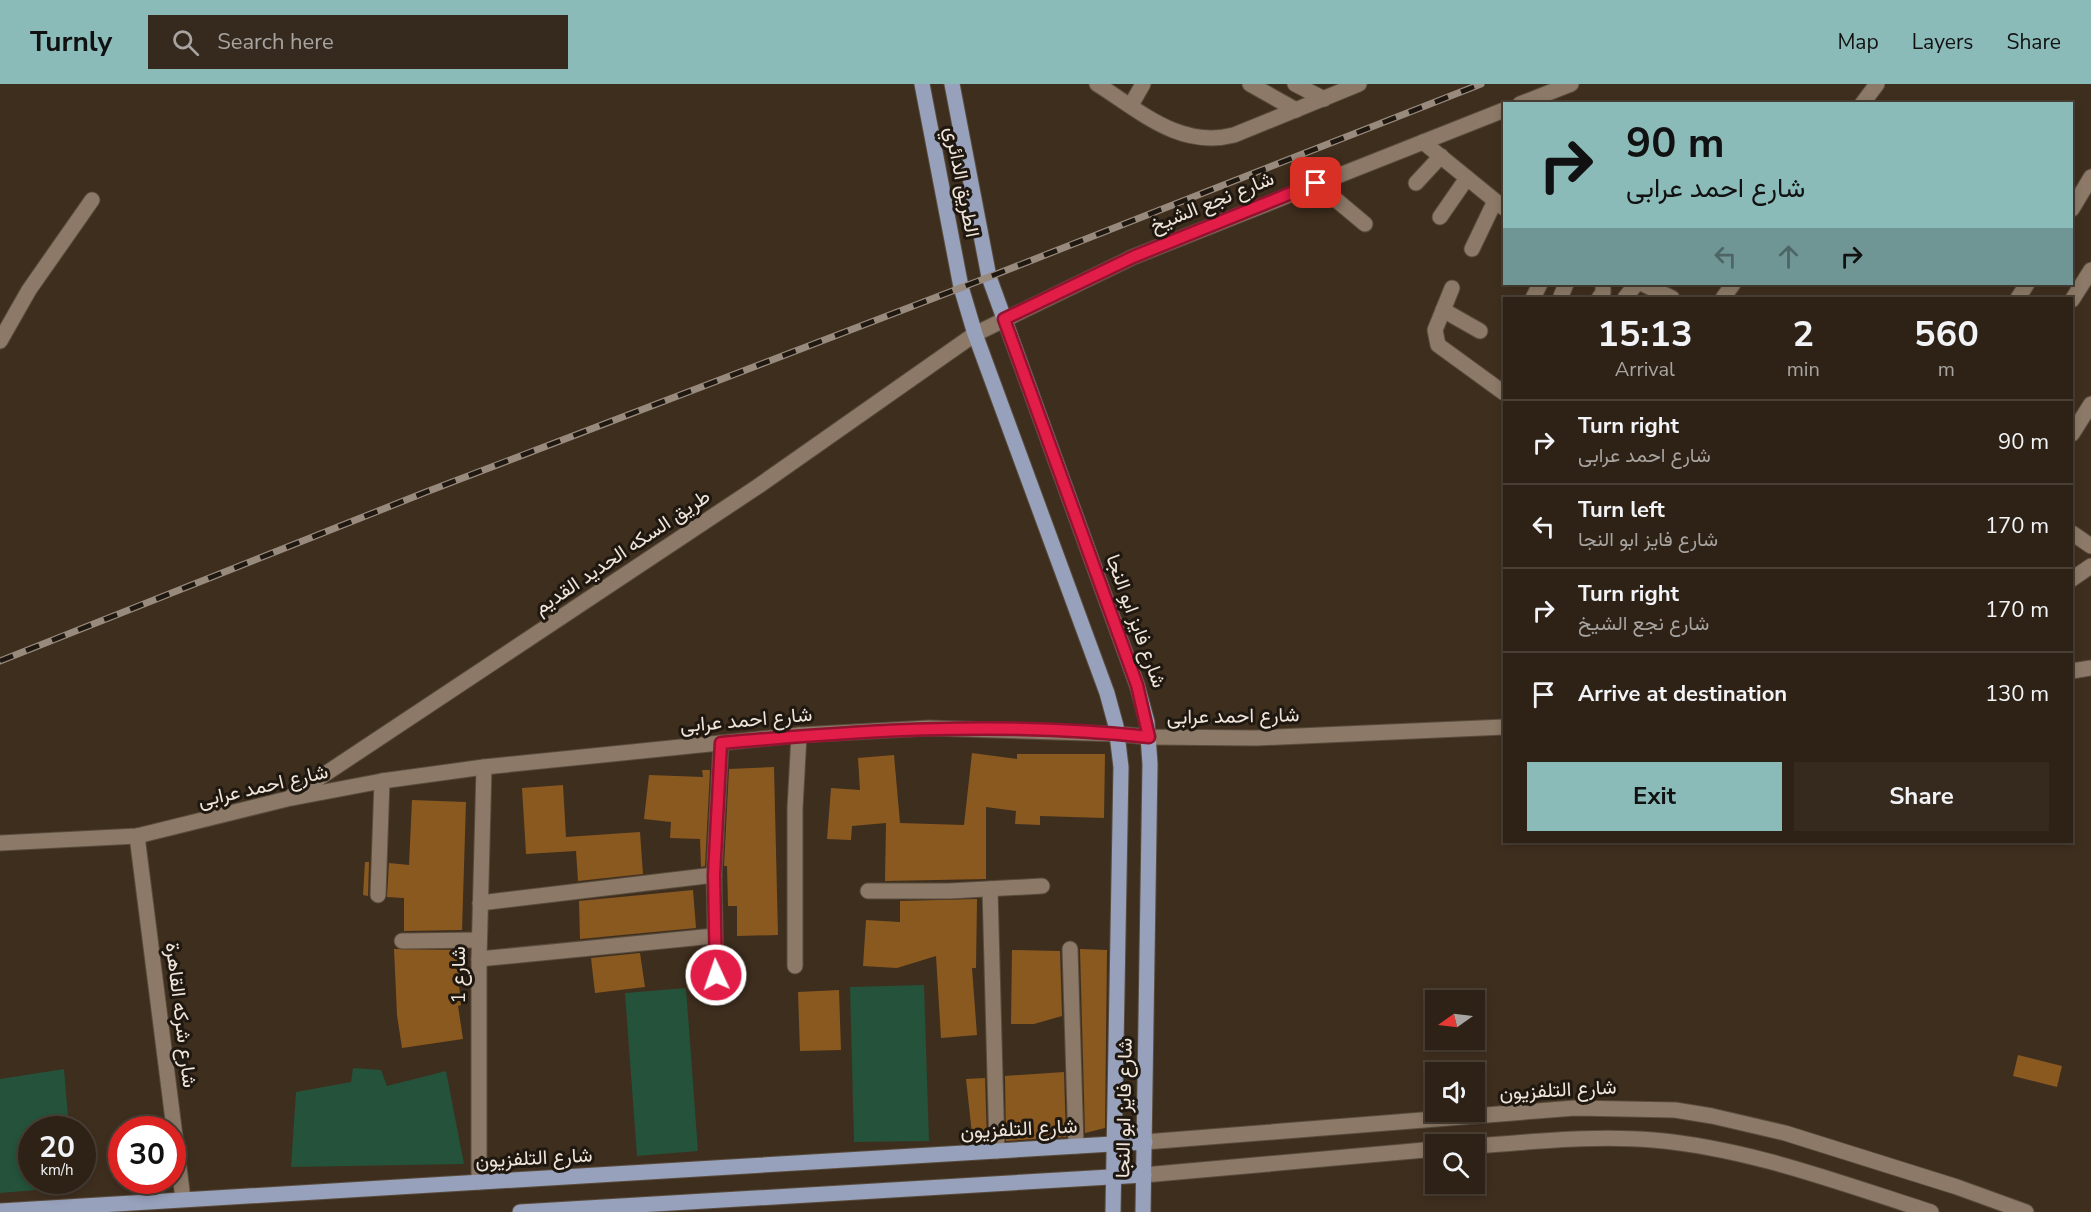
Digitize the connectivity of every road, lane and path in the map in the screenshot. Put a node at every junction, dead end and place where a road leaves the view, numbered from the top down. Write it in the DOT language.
graph roads {
  1 [pos="922,84"];
  2 [pos="952,84"];
  3 [pos="1097,84"];
  4 [pos="1143,84"];
  5 [pos="1250,84"];
  6 [pos="1295,84"];
  7 [pos="1359,84"];
  8 [pos="1571,84"];
  9 [pos="1877,84"];
  10 [pos="1324,99"];
  11 [pos="1525,102"];
  12 [pos="1864,102"];
  13 [pos="1131,105"];
  14 [pos="1296,110"];
  15 [pos="1503,110"];
  16 [pos="1423,142"];
  17 [pos="1441,156"];
  18 [pos="1467,177"];
  19 [pos="2091,177"];
  20 [pos="1316,183"];
  21 [pos="1416,183"];
  22 [pos="92,200"];
  23 [pos="1500,204"];
  24 [pos="2073,207"];
  25 [pos="1440,218"];
  26 [pos="1365,224"];
  27 [pos="1472,249"];
  28 [pos="2091,270"];
  29 [pos="989,277"];
  30 [pos="1644,285"];
  31 [pos="961,287"];
  32 [pos="1452,288"];
  33 [pos="1670,297"];
  34 [pos="2073,298"];
  35 [pos="1443,310"];
  36 [pos="1004,319"];
  37 [pos="1480,331"];
  38 [pos="975,334"];
  39 [pos="0,341"];
  40 [pos="1503,392"];
  41 [pos="2091,404"];
  42 [pos="2073,432"];
  43 [pos="2073,534"];
  44 [pos="2091,546"];
  45 [pos="2091,566"];
  46 [pos="2073,578"];
  47 [pos="2091,668"];
  48 [pos="2073,670"];
  49 [pos="1503,727"];
  50 [pos="1118,734"];
  51 [pos="799,735"];
  52 [pos="1149,737"];
  53 [pos="721,743"];
  54 [pos="484,767"];
  55 [pos="381,781"];
  56 [pos="287,799"];
  57 [pos="136,836"];
  58 [pos="0,843"];
  59 [pos="714,875"];
  60 [pos="1042,886"];
  61 [pos="990,889"];
  62 [pos="868,891"];
  63 [pos="378,895"];
  64 [pos="480,903"];
  65 [pos="714,936"];
  66 [pos="479,940"];
  67 [pos="402,941"];
  68 [pos="1070,949"];
  69 [pos="479,959"];
  70 [pos="795,966"];
  71 [pos="716,975"];
  72 [pos="1145,1142"];
  73 [pos="1114,1144"];
  74 [pos="1485,1145"];
  75 [pos="1076,1146"];
  76 [pos="1425,1150"];
  77 [pos="997,1151"];
  78 [pos="1144,1175"];
  79 [pos="1113,1176"];
  80 [pos="479,1182"];
  81 [pos="183,1199"];
  82 [pos="0,1211"];
  83 [pos="520,1212"];
  84 [pos="1113,1212"];
  85 [pos="1143,1212"];
  86 [pos="1931,1212"];
  87 [pos="2026,1212"];
  1 -- 31 [label="main road, الطريق الدائري"];
  2 -- 29 [label="main road, الطريق الدائري"];
  3 -- 13 [label="street"];
  4 -- 13 [label="street"];
  5 -- 14 [label="street"];
  6 -- 10 [label="street"];
  7 -- 10 [label="street"];
  8 -- 11 [label="street"];
  9 -- 12 [label="street"];
  10 -- 14 [label="street"];
  13 -- 14 [label="street"];
  15 -- 16 [label="street, شارع نجع الشيخ"];
  16 -- 17 [label="street"];
  16 -- 20 [label="street, شارع نجع الشيخ"];
  17 -- 18 [label="street"];
  17 -- 21 [label="street"];
  18 -- 23 [label="street"];
  18 -- 25 [label="street"];
  19 -- 24 [label="street"];
  20 -- 26 [label="street"];
  20 -- 36 [label="street, شارع نجع الشيخ"];
  22 -- 39 [label="street"];
  23 -- 27 [label="street"];
  28 -- 34 [label="street"];
  29 -- 36 [label="main road, شارع فايز ابو النجا"];
  30 -- 33 [label="street"];
  31 -- 38 [label="main road, شارع فايز ابو النجا"];
  32 -- 35 [label="street"];
  35 -- 37 [label="street"];
  35 -- 40 [label="street"];
  36 -- 38 [label="street, شارع نجع الشيخ"];
  36 -- 52 [label="main road, شارع فايز ابو النجا"];
  38 -- 50 [label="main road, شارع فايز ابو النجا"];
  38 -- 56 [label="street, طريق السكه الحديد القديم"];
  41 -- 42 [label="street"];
  43 -- 44 [label="street"];
  45 -- 46 [label="street"];
  47 -- 48 [label="street"];
  49 -- 52 [label="street, شارع احمد عرابى"];
  50 -- 51 [label="street, شارع احمد عرابى"];
  50 -- 52 [label="street, شارع احمد عرابى"];
  50 -- 73 [label="main road, شارع فايز ابو النجا"];
  51 -- 53 [label="street, شارع احمد عرابى"];
  51 -- 70 [label="street"];
  52 -- 72 [label="main road, شارع فايز ابو النجا"];
  53 -- 54 [label="street, شارع احمد عرابى"];
  53 -- 59 [label="street"];
  54 -- 55 [label="street, شارع احمد عرابى"];
  54 -- 64 [label="street, شارع 1"];
  55 -- 56 [label="street, شارع احمد عرابى"];
  55 -- 63 [label="street"];
  56 -- 57 [label="street, شارع احمد عرابى"];
  57 -- 58 [label="street, شارع احمد عرابى"];
  57 -- 81 [label="street, شارع شركه القاهرة"];
  59 -- 64 [label="street"];
  59 -- 65 [label="street"];
  60 -- 61 [label="street"];
  61 -- 62 [label="street"];
  61 -- 77 [label="street"];
  64 -- 66 [label="street, شارع 1"];
  65 -- 69 [label="street"];
  65 -- 71 [label="street"];
  66 -- 67 [label="street"];
  66 -- 69 [label="street, شارع 1"];
  68 -- 75 [label="street"];
  69 -- 80 [label="street, شارع 1"];
  72 -- 73 [label="main road, شارع التلفزيون"];
  72 -- 78 [label="main road, شارع فايز ابو النجا"];
  72 -- 87 [label="street, شارع التلفزيون"];
  73 -- 75 [label="main road, شارع التلفزيون"];
  73 -- 79 [label="main road, شارع فايز ابو النجا"];
  74 -- 86 [label="street"];
  75 -- 77 [label="main road, شارع التلفزيون"];
  76 -- 78 [label="street"];
  77 -- 80 [label="main road, شارع التلفزيون"];
  78 -- 79 [label="main road"];
  78 -- 85 [label="main road, شارع فايز ابو النجا"];
  79 -- 83 [label="main road"];
  79 -- 84 [label="main road, شارع فايز ابو النجا"];
  80 -- 81 [label="main road, شارع التلفزيون"];
  81 -- 82 [label="main road, شارع التلفزيون"];
}
